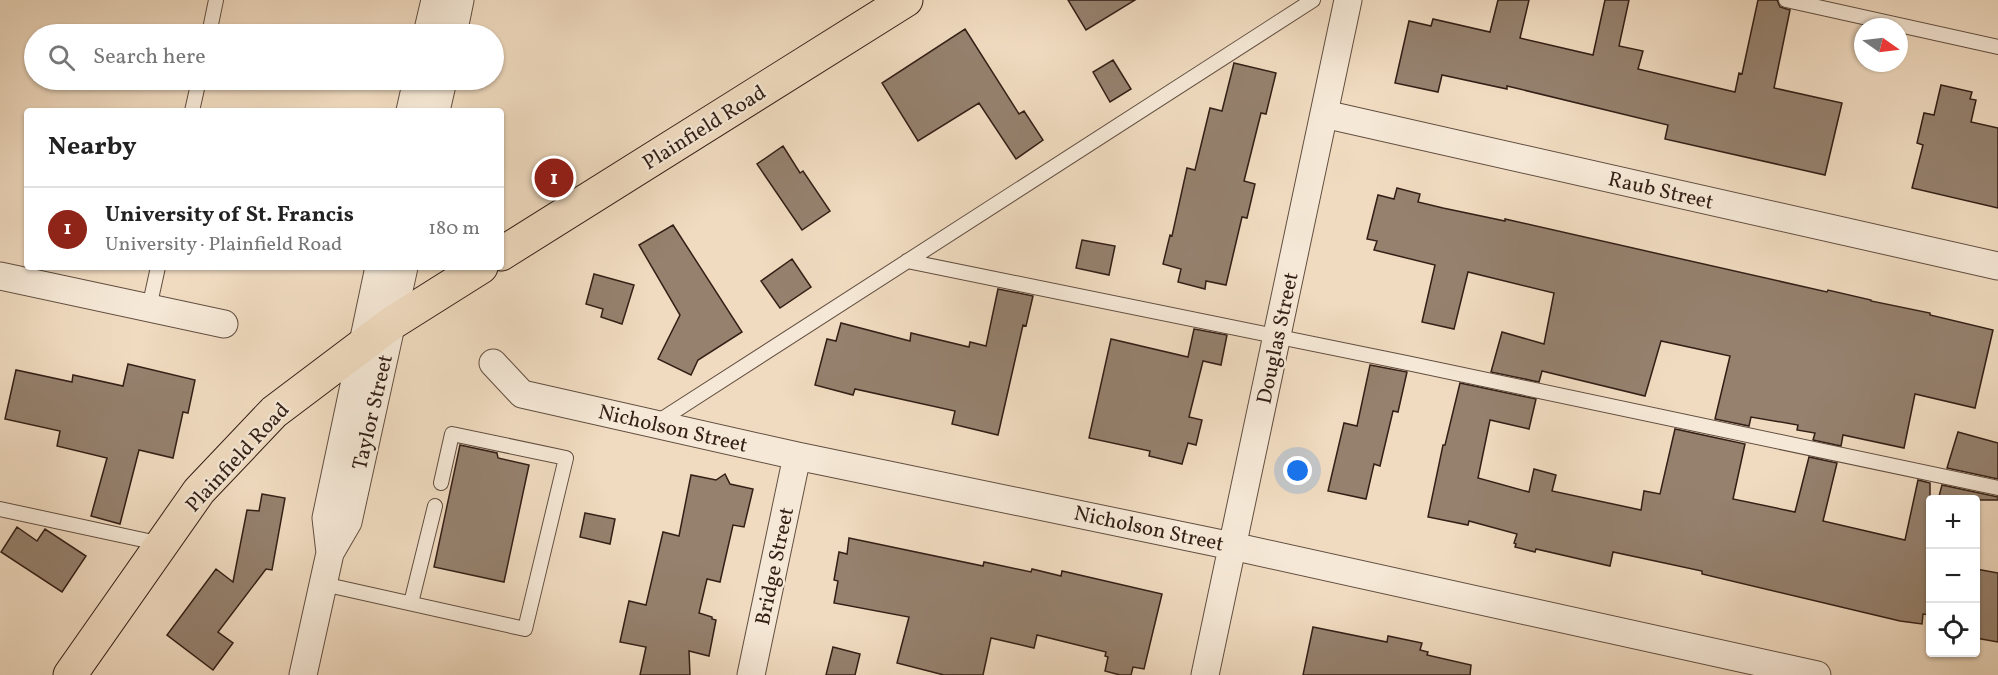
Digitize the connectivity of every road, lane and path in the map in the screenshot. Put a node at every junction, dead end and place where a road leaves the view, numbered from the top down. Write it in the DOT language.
graph roads {
  1 [pos="216,0"];
  2 [pos="435,0"];
  3 [pos="460,0"];
  4 [pos="906,0"];
  5 [pos="1313,0"];
  6 [pos="1348,0"];
  7 [pos="1786,0"];
  8 [pos="211,24"];
  9 [pos="429,24"];
  10 [pos="455,24"];
  11 [pos="1998,47"];
  12 [pos="197,90"];
  13 [pos="415,90"];
  14 [pos="441,90"];
  15 [pos="193,108"];
  16 [pos="411,108"];
  17 [pos="437,108"];
  18 [pos="1324,114"];
  19 [pos="504,252"];
  20 [pos="907,261"];
  21 [pos="1998,266"];
  22 [pos="157,270"];
  23 [pos="378,270"];
  24 [pos="403,270"];
  25 [pos="476,270"];
  26 [pos="0,276"];
  27 [pos="149,308"];
  28 [pos="392,323"];
  29 [pos="224,324"];
  30 [pos="1277,336"];
  31 [pos="364,343"];
  32 [pos="493,363"];
  33 [pos="654,424"];
  34 [pos="797,456"];
  35 [pos="441,483"];
  36 [pos="1998,488"];
  37 [pos="435,506"];
  38 [pos="0,509"];
  39 [pos="162,544"];
  40 [pos="1232,546"];
  41 [pos="330,553"];
  42 [pos="323,584"];
  43 [pos="411,603"];
  44 [pos="70,675"];
  45 [pos="303,675"];
  46 [pos="751,675"];
  47 [pos="1205,675"];
  48 [pos="1817,675"];
  1 -- 8 [label="lane"];
  2 -- 9 [label="street"];
  3 -- 10 [label="street"];
  4 -- 19 [label="main road, Plainfield Road"];
  5 -- 20 [label="lane"];
  6 -- 18 [label="street, Douglas Street"];
  7 -- 11 [label="lane"];
  12 -- 15 [label="lane"];
  13 -- 16 [label="street"];
  14 -- 17 [label="street"];
  18 -- 21 [label="street, Raub Street"];
  18 -- 30 [label="street, Douglas Street"];
  20 -- 30 [label="lane"];
  20 -- 33 [label="lane"];
  22 -- 27 [label="lane"];
  23 -- 31 [label="street, Taylor Street"];
  24 -- 28 [label="street, Taylor Street"];
  25 -- 28 [label="main road, Plainfield Road"];
  26 -- 27 [label="street"];
  27 -- 29 [label="street"];
  28 -- 31 [label="main road, Plainfield Road"];
  28 -- 41 [label="street, Taylor Street"];
  30 -- 36 [label="lane"];
  30 -- 40 [label="street, Douglas Street"];
  31 -- 39 [label="main road, Plainfield Road"];
  31 -- 41 [label="street, Taylor Street"];
  32 -- 33 [label="street, Nicholson Street"];
  33 -- 34 [label="street, Nicholson Street"];
  34 -- 40 [label="street, Nicholson Street"];
  34 -- 46 [label="street, Bridge Street"];
  35 -- 43 [label="lane"];
  37 -- 43 [label="lane"];
  38 -- 39 [label="lane"];
  39 -- 44 [label="main road, Plainfield Road"];
  40 -- 47 [label="street, Douglas Street"];
  40 -- 48 [label="street, Nicholson Street"];
  41 -- 42 [label="street, Taylor Street"];
  42 -- 43 [label="lane"];
  42 -- 45 [label="street, Taylor Street"];
}
